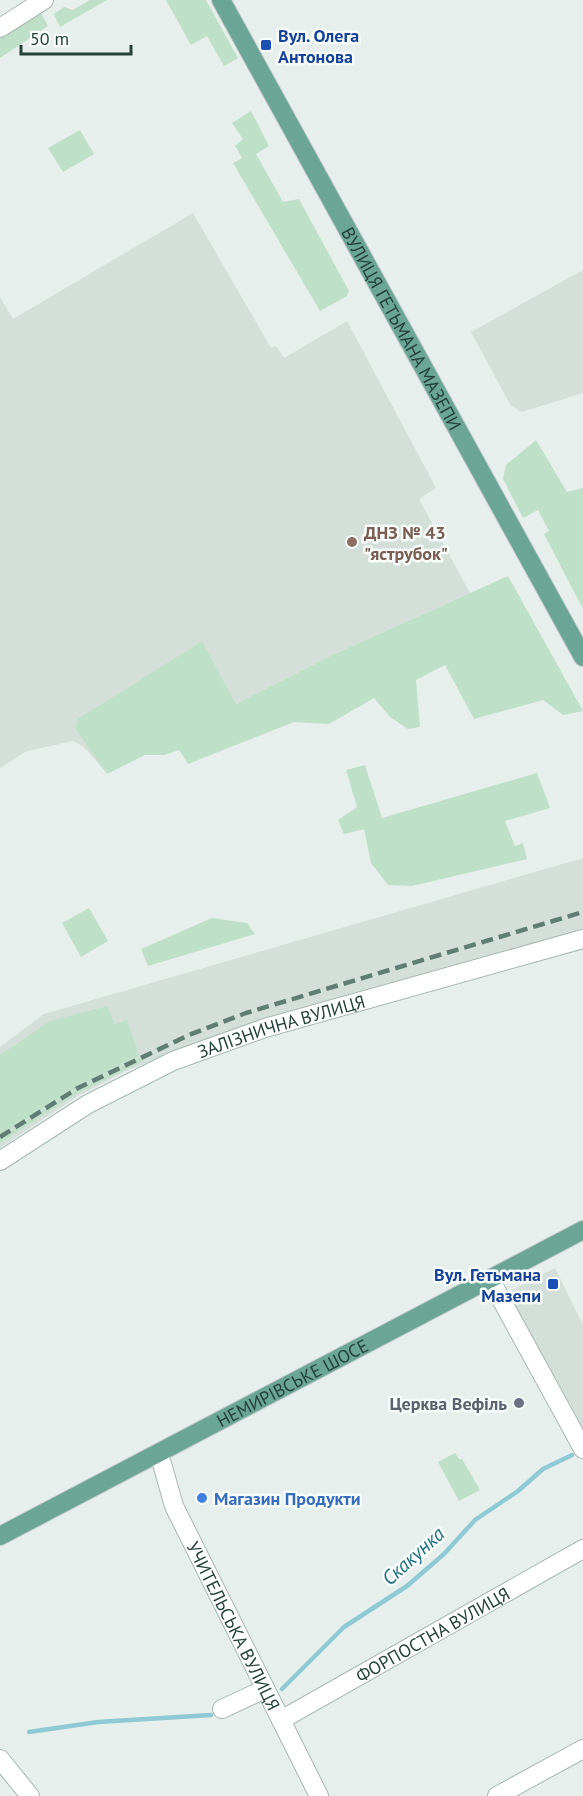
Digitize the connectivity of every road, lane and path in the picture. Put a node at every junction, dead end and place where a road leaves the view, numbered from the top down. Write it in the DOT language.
graph roads {
  1 [pos="44,0"];
  2 [pos="221,0"];
  3 [pos="0,28"];
  4 [pos="583,657"];
  5 [pos="583,939"];
  6 [pos="0,1161"];
  7 [pos="583,1230"];
  8 [pos="490,1279"];
  9 [pos="580,1438"];
  10 [pos="159,1453"];
  11 [pos="0,1536"];
  12 [pos="583,1549"];
  13 [pos="265,1689"];
  14 [pos="222,1709"];
  15 [pos="281,1720"];
  16 [pos="583,1749"];
  17 [pos="0,1759"];
  18 [pos="30,1796"];
  19 [pos="319,1796"];
  20 [pos="497,1796"];
  1 -- 3 [label="street"];
  2 -- 4 [label="main road, ВУЛИЦЯ ГЕТЬМАНА МАЗЕПИ"];
  5 -- 6 [label="street, ЗАЛІЗНИЧНА ВУЛИЦЯ"];
  7 -- 8 [label="main road, НЕМИРІВСЬКЕ ШОСЕ"];
  8 -- 9 [label="street"];
  8 -- 10 [label="main road, НЕМИРІВСЬКЕ ШОСЕ"];
  10 -- 11 [label="main road, НЕМИРІВСЬКЕ ШОСЕ"];
  10 -- 13 [label="street, УЧИТЕЛЬСЬКА ВУЛИЦЯ"];
  12 -- 15 [label="street, ФОРПОСТНА ВУЛИЦЯ"];
  13 -- 14 [label="street"];
  13 -- 15 [label="street, УЧИТЕЛЬСЬКА ВУЛИЦЯ"];
  15 -- 19 [label="street, УЧИТЕЛЬСЬКА ВУЛИЦЯ"];
  16 -- 20 [label="street"];
  17 -- 18 [label="street"];
}
